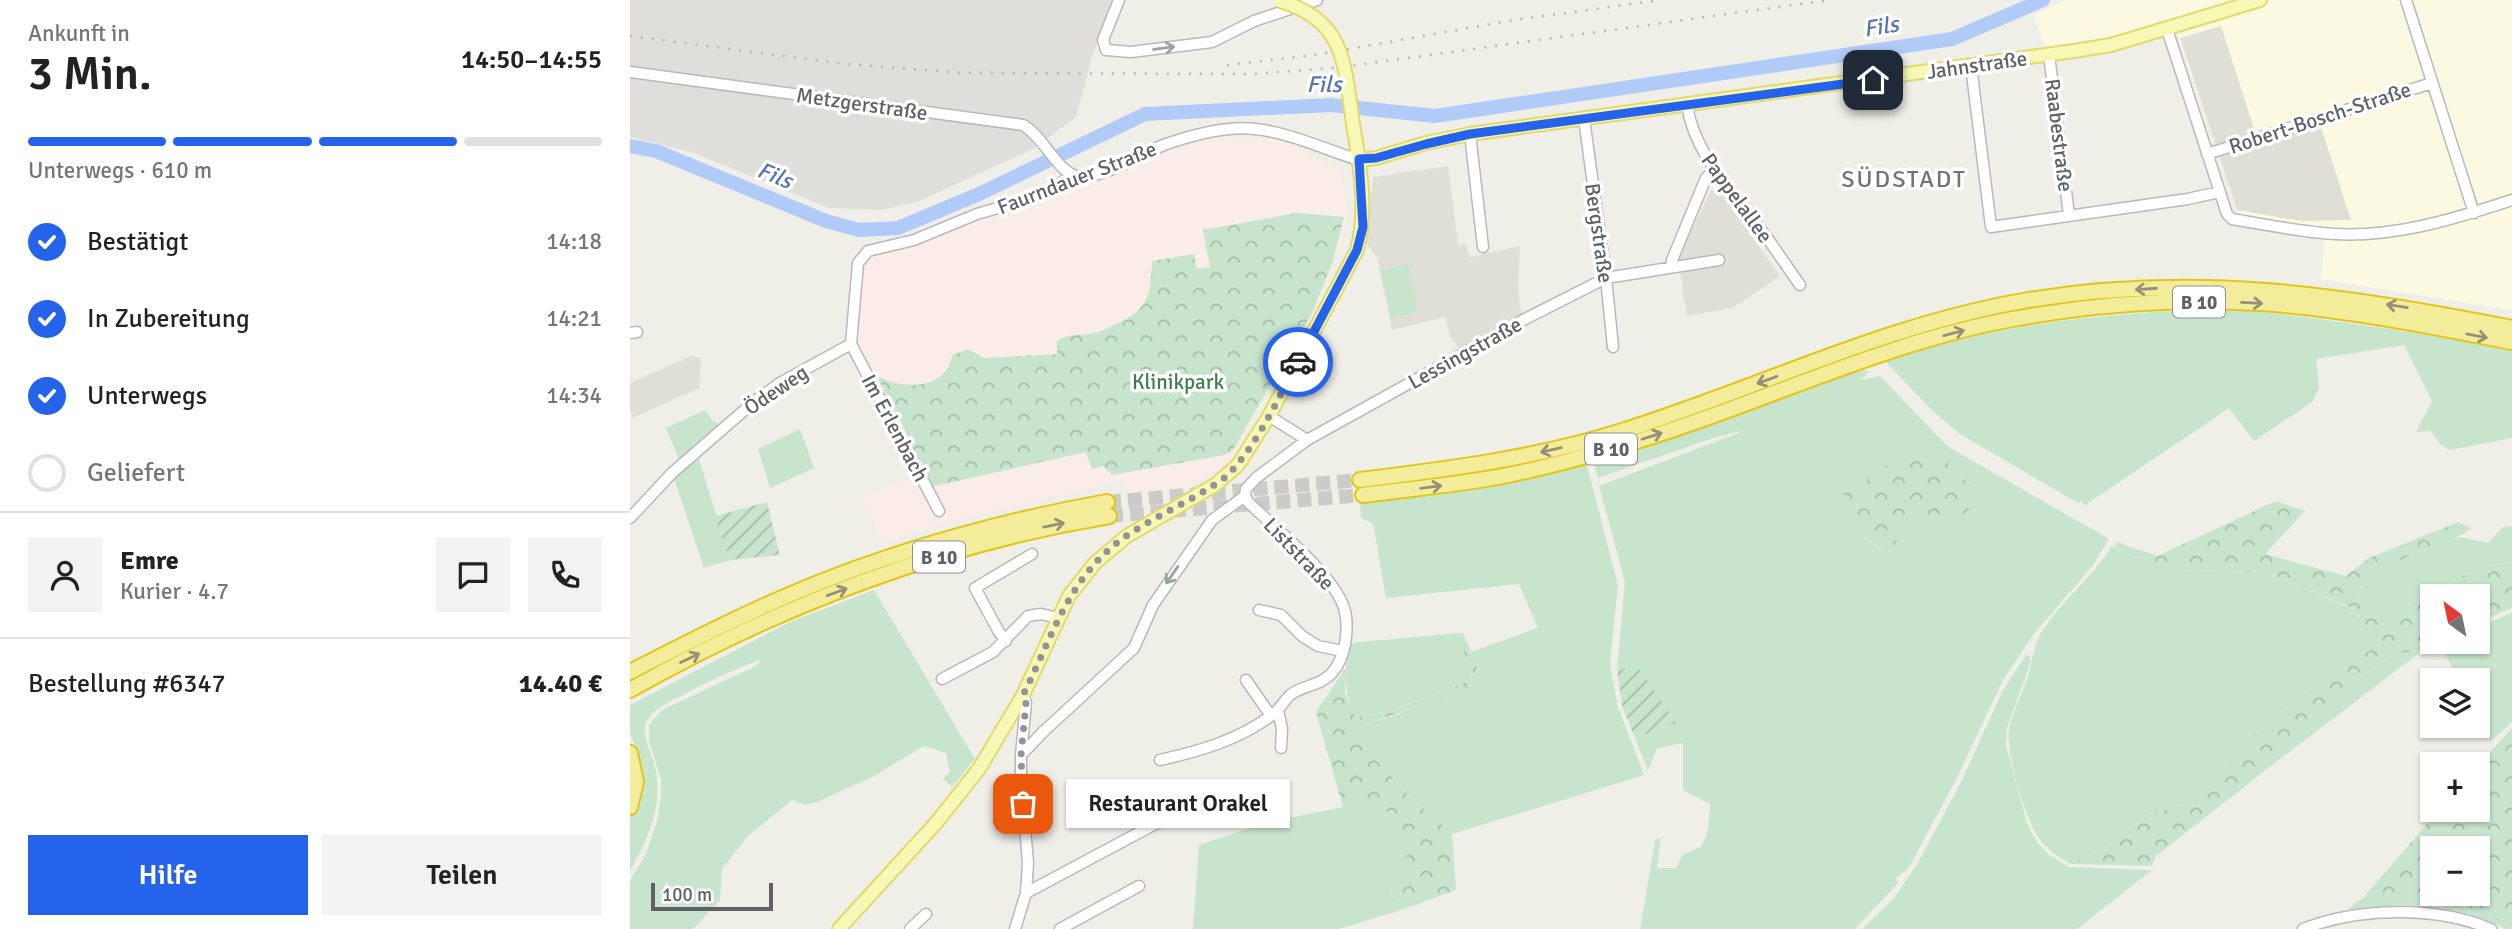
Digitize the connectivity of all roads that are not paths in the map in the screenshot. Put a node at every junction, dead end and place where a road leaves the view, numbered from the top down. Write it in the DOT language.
graph roads {
  1 [pos="1119,0"];
  2 [pos="1317,0"];
  3 [pos="2260,0"];
  4 [pos="2406,0"];
  5 [pos="1277,1"];
  6 [pos="2166,29"];
  7 [pos="2049,55"];
  8 [pos="1970,66"];
  9 [pos="630,72"];
  10 [pos="2432,83"];
  11 [pos="1687,106"];
  12 [pos="1584,119"];
  13 [pos="1470,134"];
  14 [pos="2207,154"];
  15 [pos="1359,159"];
  16 [pos="1714,170"];
  17 [pos="1072,175"];
  18 [pos="2219,192"];
  19 [pos="2512,201"];
  20 [pos="2474,213"];
  21 [pos="2069,215"];
  22 [pos="1483,247"];
  23 [pos="1719,260"];
  24 [pos="1671,267"];
  25 [pos="1606,278"];
  26 [pos="1800,285"];
  27 [pos="2512,327"];
  28 [pos="2512,342"];
  29 [pos="851,344"];
  30 [pos="1613,347"];
  31 [pos="1269,416"];
  32 [pos="1307,440"];
  33 [pos="1360,480"];
  34 [pos="1363,495"];
  35 [pos="1245,496"];
  36 [pos="939,511"];
  37 [pos="630,518"];
  38 [pos="1032,554"];
  39 [pos="1259,610"];
  40 [pos="1058,618"];
  41 [pos="1006,640"];
  42 [pos="1343,651"];
  43 [pos="630,672"];
  44 [pos="942,678"];
  45 [pos="1246,680"];
  46 [pos="630,690"];
  47 [pos="1023,695"];
  48 [pos="1275,713"];
  49 [pos="1281,748"];
  50 [pos="630,753"];
  51 [pos="1021,755"];
  52 [pos="1160,760"];
  53 [pos="630,807"];
  54 [pos="1188,811"];
  55 [pos="1139,886"];
  56 [pos="1026,893"];
  57 [pos="926,914"];
  58 [pos="839,929"];
  59 [pos="910,929"];
  60 [pos="1015,929"];
  61 [pos="1060,929"];
  62 [pos="2303,929"];
  63 [pos="2491,929"];
  1 -- 2 [label="street, one-way"];
  3 -- 6 [label="main road, Jahnstraße"];
  4 -- 10 [label="street"];
  5 -- 15 [label="main road, bridge"];
  6 -- 7 [label="main road, Jahnstraße"];
  6 -- 14 [label="street"];
  7 -- 8 [label="main road, Jahnstraße"];
  7 -- 21 [label="street, Raabestraße"];
  8 -- 11 [label="main road, Jahnstraße"];
  8 -- 21 [label="street"];
  9 -- 17 [label="street, Metzgerstraße"];
  10 -- 14 [label="street, Robert-Bosch-Straße"];
  10 -- 20 [label="street"];
  11 -- 12 [label="main road, Jahnstraße"];
  11 -- 16 [label="street, Pappelallee"];
  12 -- 13 [label="main road, Jahnstraße"];
  12 -- 25 [label="street, Bergstraße"];
  13 -- 15 [label="main road, Jahnstraße"];
  13 -- 22 [label="street"];
  14 -- 18 [label="street"];
  15 -- 17 [label="street, Faurndauer Straße"];
  15 -- 31 [label="main road"];
  16 -- 24 [label="street"];
  16 -- 26 [label="street, Pappelallee"];
  17 -- 29 [label="street, Faurndauer Straße"];
  18 -- 20 [label="street"];
  18 -- 21 [label="street"];
  19 -- 20 [label="street"];
  23 -- 24 [label="street, Lessingstraße"];
  24 -- 25 [label="street, Lessingstraße"];
  25 -- 30 [label="street, Bergstraße"];
  25 -- 32 [label="street, Lessingstraße"];
  27 -- 33 [label="highway, B 10, one-way"];
  34 -- 28 [label="highway, B 10, one-way"];
  29 -- 36 [label="street, Im Erlenbach"];
  29 -- 37 [label="street, Ödeweg"];
  31 -- 32 [label="street"];
  31 -- 40 [label="main road"];
  32 -- 35 [label="street, Lessingstraße"];
  35 -- 42 [label="street, Liststraße"];
  35 -- 51 [label="street, Lessingstraße, one-way"];
  38 -- 41 [label="street"];
  39 -- 42 [label="street"];
  40 -- 41 [label="street"];
  40 -- 47 [label="main road"];
  41 -- 44 [label="street"];
  42 -- 48 [label="street, Liststraße"];
  46 -- 43 [label="highway, B 10, one-way"];
  45 -- 48 [label="street"];
  47 -- 51 [label="street"];
  47 -- 58 [label="main road"];
  48 -- 49 [label="street"];
  48 -- 52 [label="street, Liststraße"];
  50 -- 53 [label="highway"];
  51 -- 56 [label="street"];
  54 -- 56 [label="street"];
  55 -- 61 [label="street"];
  56 -- 60 [label="street"];
  57 -- 59 [label="street"];
  62 -- 63 [label="street"];
}
